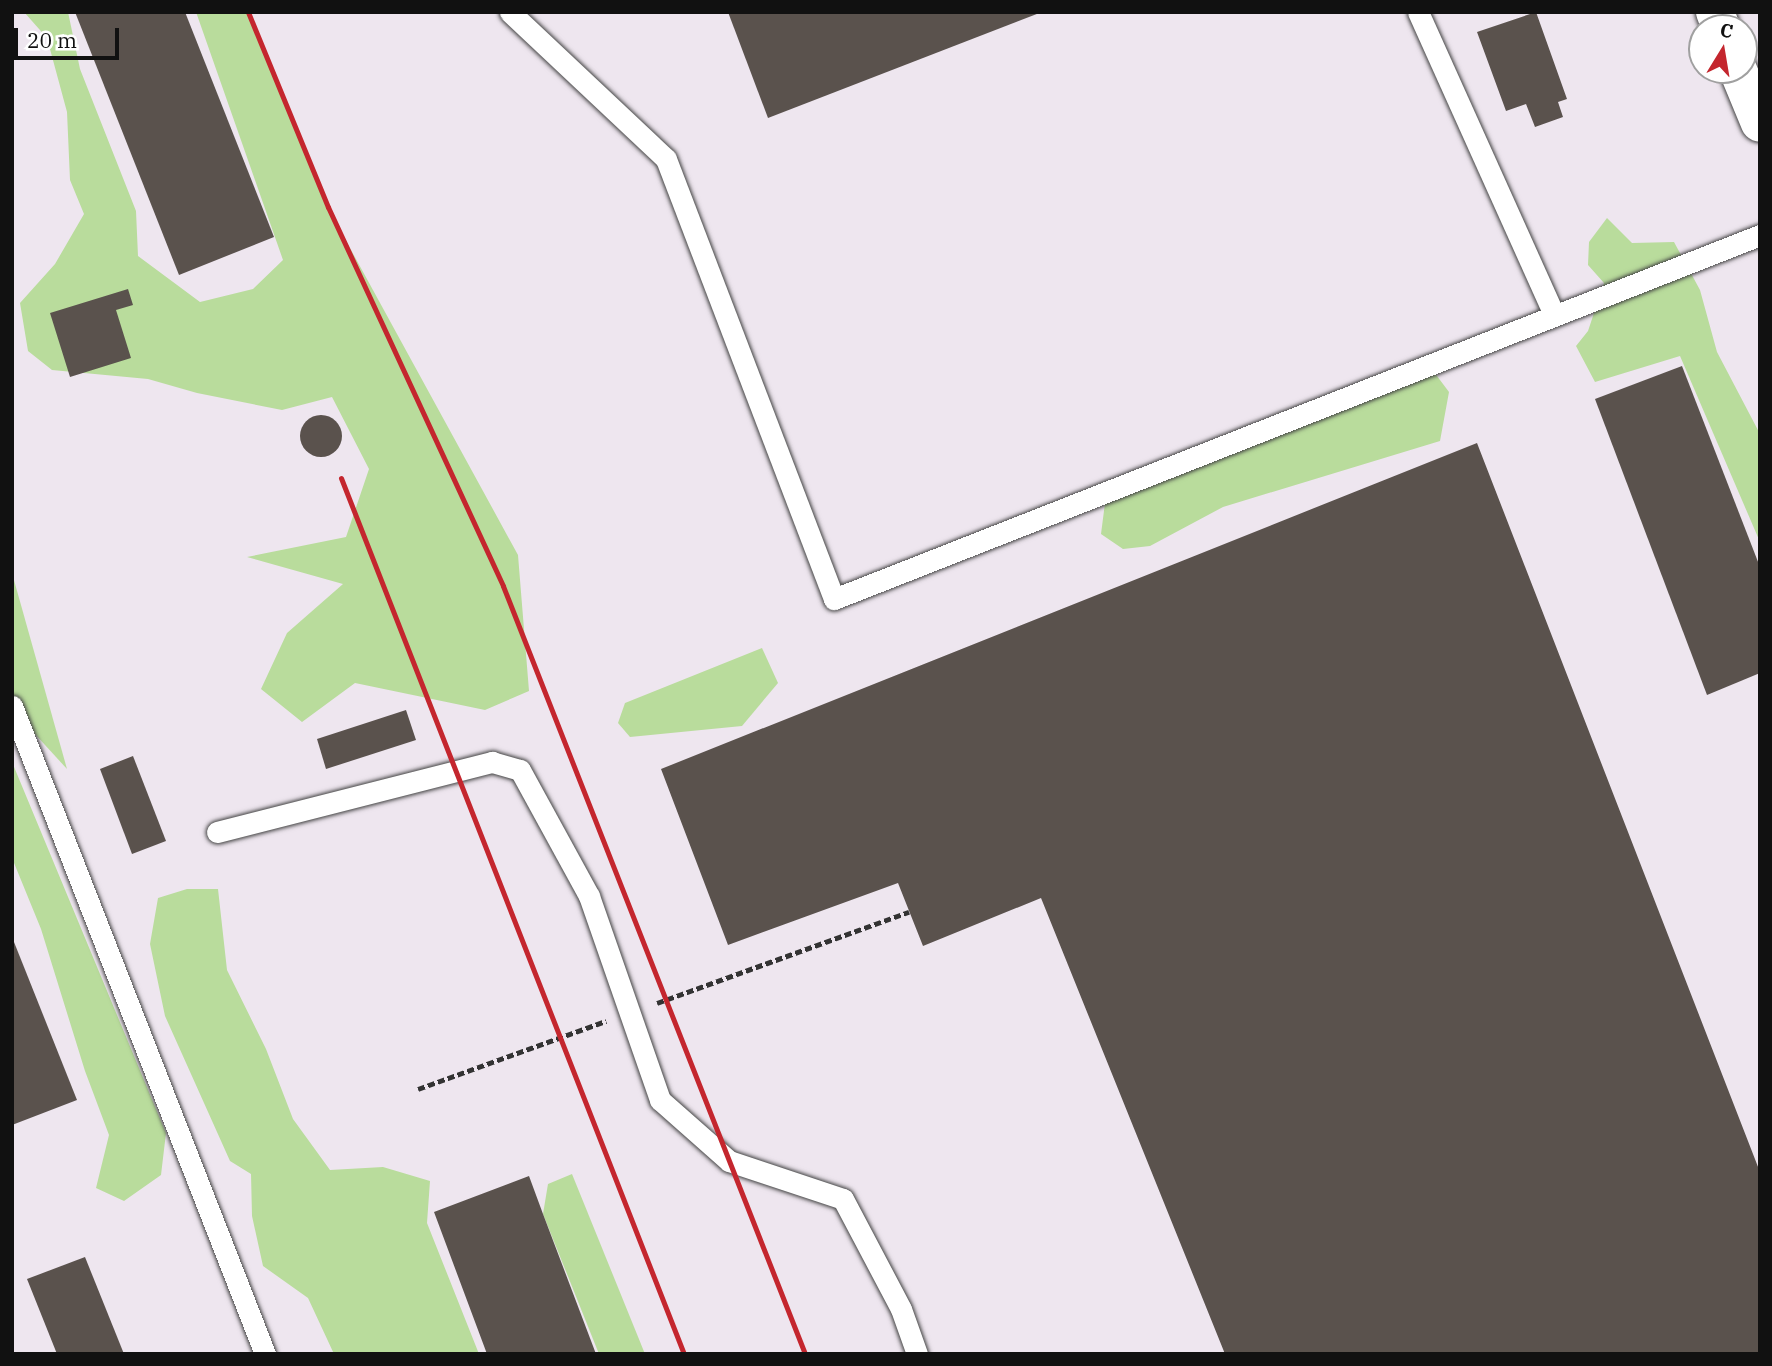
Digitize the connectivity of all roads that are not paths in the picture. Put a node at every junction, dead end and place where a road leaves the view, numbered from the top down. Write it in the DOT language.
graph roads {
  1 [pos="510,12"];
  2 [pos="1418,12"];
  3 [pos="1744,84"];
  4 [pos="1760,123"];
  5 [pos="1760,235"];
  6 [pos="1554,315"];
  7 [pos="12,706"];
  8 [pos="217,832"];
  9 [pos="265,1354"];
  10 [pos="917,1354"];
  1 -- 6 [label="lane"];
  2 -- 6 [label="lane"];
  3 -- 4 [label="street"];
  5 -- 6 [label="lane"];
  7 -- 9 [label="lane"];
  8 -- 10 [label="lane"];
}
